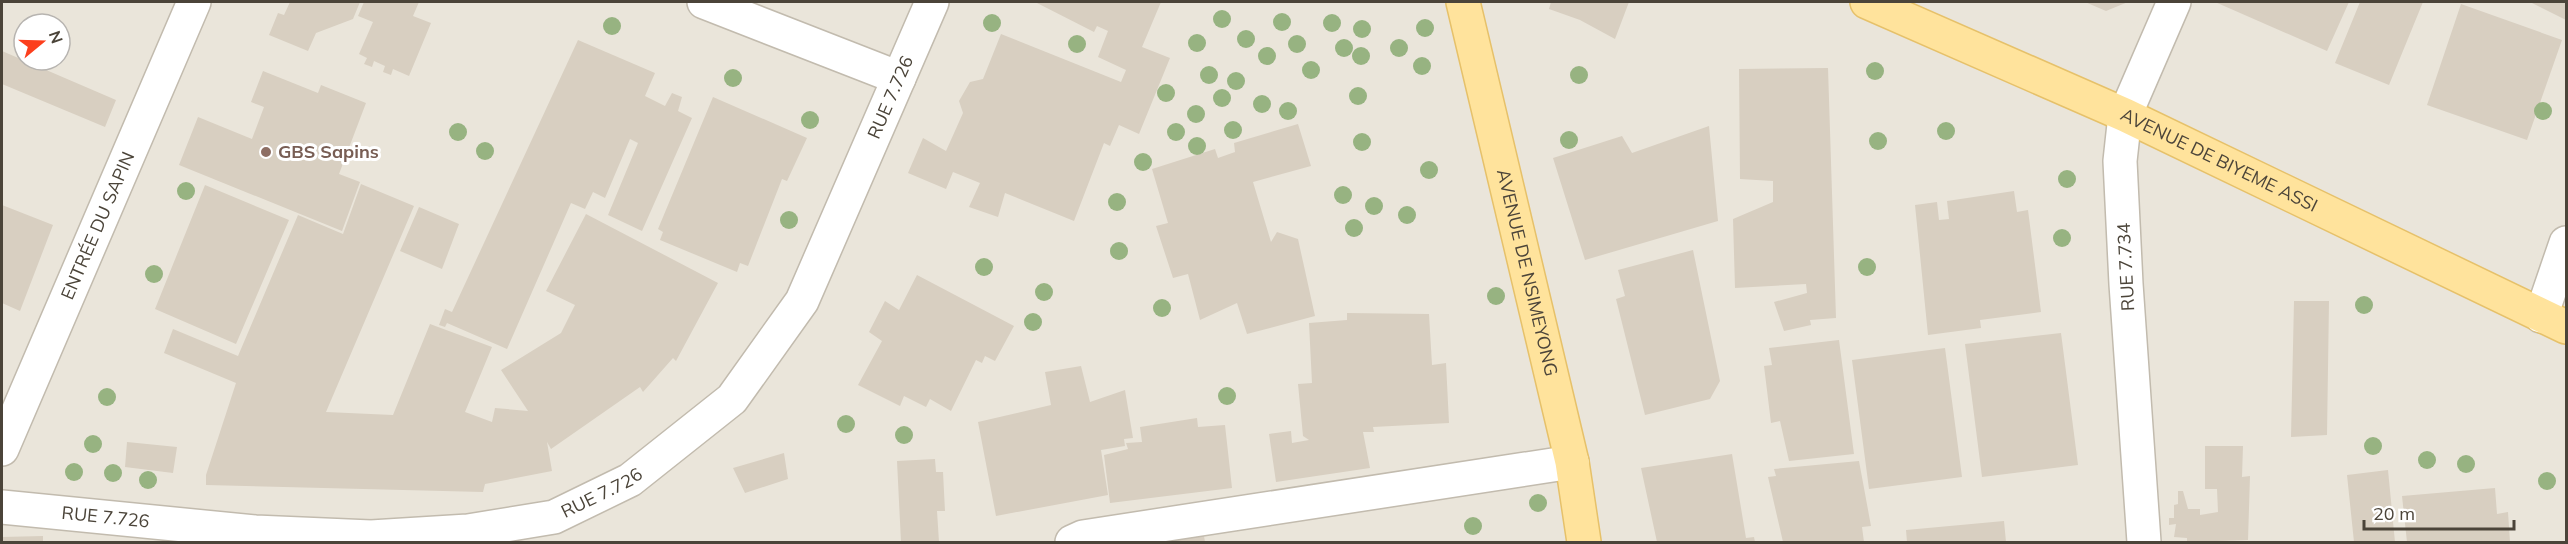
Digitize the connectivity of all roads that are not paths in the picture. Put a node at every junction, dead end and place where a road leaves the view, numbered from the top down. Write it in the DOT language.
graph roads {
  1 [pos="194,2"];
  2 [pos="704,2"];
  3 [pos="932,2"];
  4 [pos="1463,2"];
  5 [pos="1867,2"];
  6 [pos="2174,2"];
  7 [pos="898,78"];
  8 [pos="2125,116"];
  9 [pos="2566,243"];
  10 [pos="2554,321"];
  11 [pos="2,449"];
  12 [pos="1572,462"];
  13 [pos="2,507"];
  14 [pos="1072,543"];
  15 [pos="1584,543"];
  16 [pos="2144,543"];
  1 -- 11 [label="street, ENTRÉE DU SAPIN"];
  2 -- 7 [label="street"];
  3 -- 7 [label="street, RUE 7.726"];
  4 -- 12 [label="main road, AVENUE DE NSIMEYONG"];
  5 -- 8 [label="main road, AVENUE DE BIYEME ASSI"];
  6 -- 8 [label="street, RUE 7.734"];
  7 -- 13 [label="street, RUE 7.726"];
  8 -- 10 [label="main road, AVENUE DE BIYEME ASSI"];
  8 -- 16 [label="street, RUE 7.734"];
  9 -- 10 [label="street"];
  12 -- 14 [label="street"];
  12 -- 15 [label="main road, AVENUE DE NSIMEYONG"];
}
